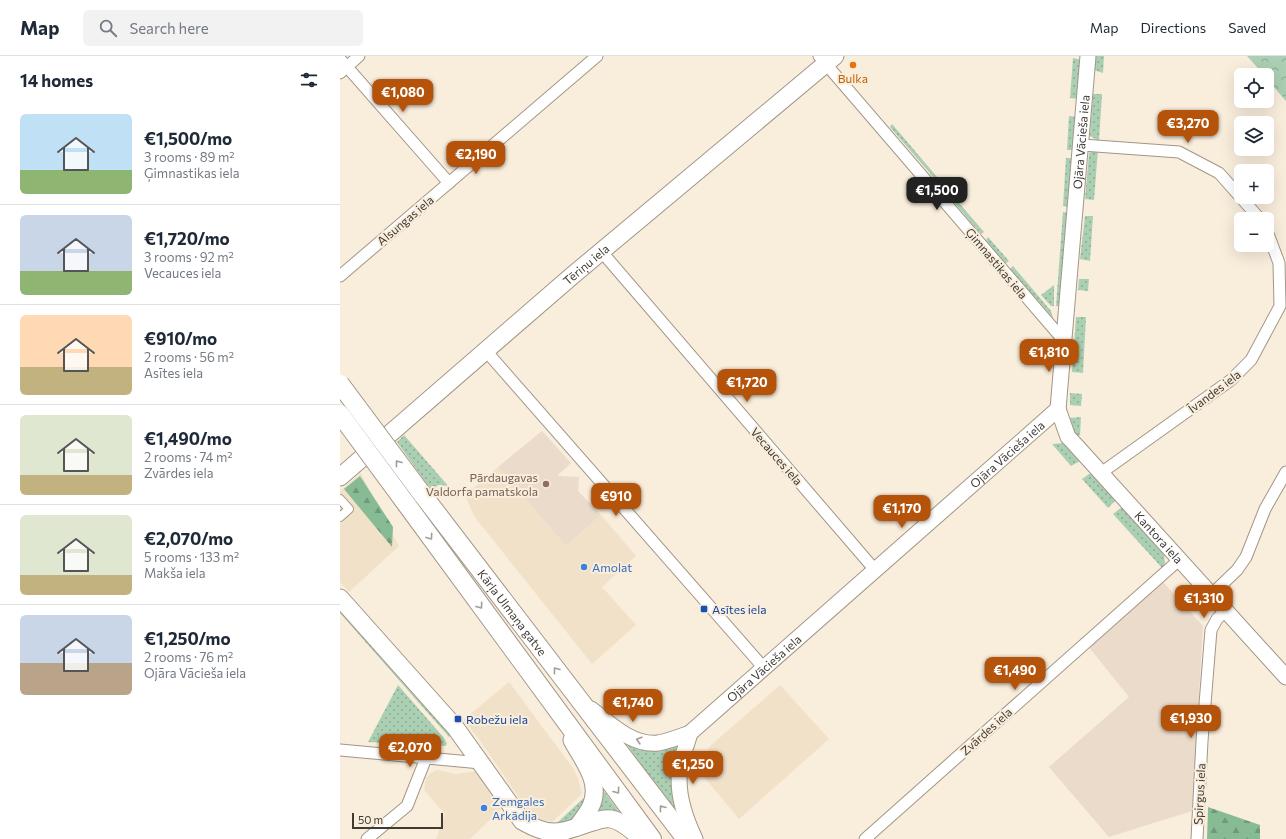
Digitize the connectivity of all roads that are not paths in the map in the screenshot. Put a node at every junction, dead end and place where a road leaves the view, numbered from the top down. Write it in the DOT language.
graph roads {
  1 [pos="359,56"];
  2 [pos="597,56"];
  3 [pos="1088,56"];
  4 [pos="827,59"];
  5 [pos="342,66"];
  6 [pos="1082,144"];
  7 [pos="449,183"];
  8 [pos="1254,212"];
  9 [pos="601,251"];
  10 [pos="1274,251"];
  11 [pos="340,276"];
  12 [pos="1065,342"];
  13 [pos="486,351"];
  14 [pos="340,384"];
  15 [pos="1058,409"];
  16 [pos="340,414"];
  17 [pos="1286,472"];
  18 [pos="1101,473"];
  19 [pos="340,477"];
  20 [pos="340,499"];
  21 [pos="340,517"];
  22 [pos="1179,560"];
  23 [pos="875,570"];
  24 [pos="1211,594"];
  25 [pos="340,598"];
  26 [pos="1226,610"];
  27 [pos="764,668"];
  28 [pos="1286,677"];
  29 [pos="580,701"];
  30 [pos="552,704"];
  31 [pos="690,733"];
  32 [pos="340,750"];
  33 [pos="426,758"];
  34 [pos="481,763"];
  35 [pos="577,827"];
  36 [pos="554,837"];
  37 [pos="367,839"];
  38 [pos="642,839"];
  39 [pos="652,839"];
  40 [pos="686,839"];
  41 [pos="695,839"];
  42 [pos="865,839"];
  43 [pos="1197,839"];
  1 -- 5 [label="street"];
  2 -- 7 [label="street, Alsungas iela"];
  3 -- 6 [label="main road, Ojāra Vācieša iela"];
  4 -- 9 [label="main road, Tēriņu iela"];
  4 -- 12 [label="street, Ģimnastikas iela"];
  5 -- 7 [label="street"];
  6 -- 8 [label="street"];
  6 -- 12 [label="main road, Ojāra Vācieša iela"];
  7 -- 11 [label="street, Alsungas iela"];
  9 -- 13 [label="main road, Tēriņu iela"];
  9 -- 23 [label="street, Vecauces iela"];
  10 -- 18 [label="street, Īvandes iela"];
  12 -- 15 [label="main road, Ojāra Vācieša iela"];
  13 -- 19 [label="main road, Tēriņu iela"];
  13 -- 27 [label="street"];
  29 -- 14 [label="highway, Kārļa Ulmaņa gatve, one-way, bridge"];
  15 -- 18 [label="main road, Kantora iela"];
  15 -- 23 [label="main road, Ojāra Vācieša iela"];
  16 -- 30 [label="highway, Kārļa Ulmaņa gatve, one-way, bridge"];
  17 -- 24 [label="street"];
  18 -- 22 [label="main road, Kantora iela"];
  20 -- 21 [label="street"];
  22 -- 24 [label="main road, Kantora iela"];
  22 -- 42 [label="street, Zvārdes iela"];
  23 -- 27 [label="main road, Ojāra Vācieša iela"];
  24 -- 26 [label="main road, Kantora iela"];
  25 -- 34 [label="main road"];
  26 -- 28 [label="main road, Kantora iela"];
  26 -- 43 [label="street, Spirgus iela"];
  27 -- 31 [label="main road, Ojāra Vācieša iela"];
  31 -- 29 [label="main road, Ojāra Vācieša iela, one-way"];
  40 -- 29 [label="highway, Kārļa Ulmaņa gatve, one-way"];
  30 -- 35 [label="main road"];
  30 -- 39 [label="highway, Kārļa Ulmaņa gatve, one-way"];
  31 -- 41 [label="main road"];
  32 -- 33 [label="street"];
  33 -- 34 [label="street"];
  33 -- 37 [label="street"];
  34 -- 36 [label="main road"];
  35 -- 36 [label="main road"];
  35 -- 38 [label="main road"];
}
